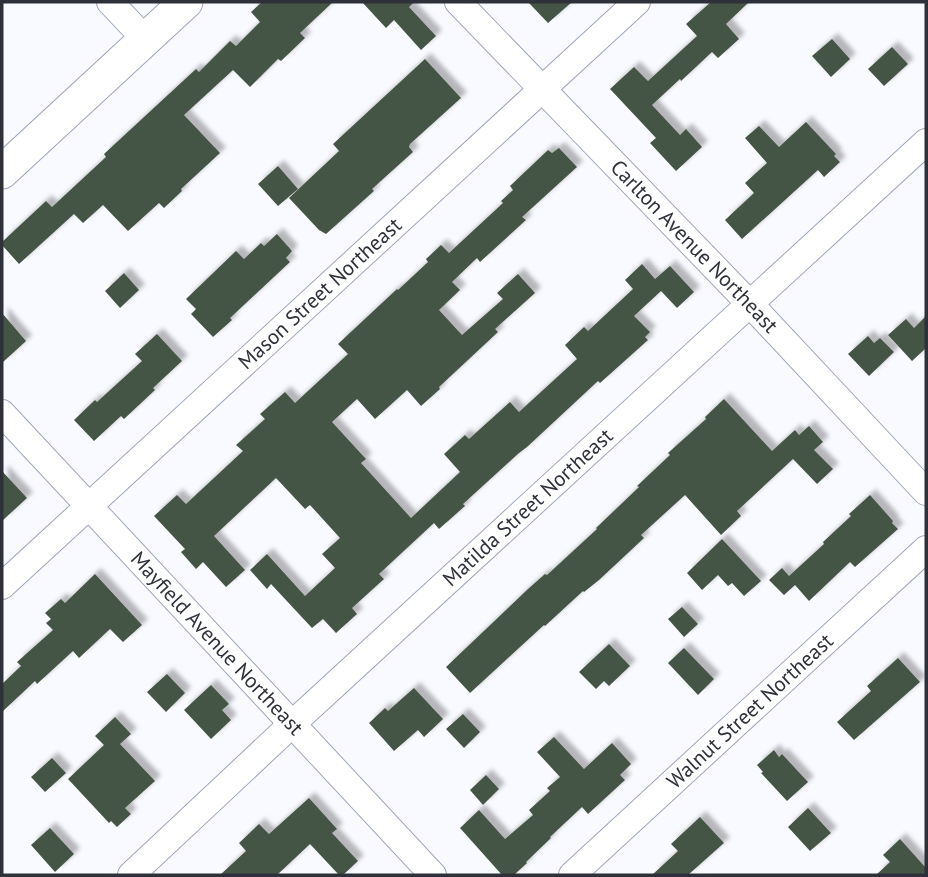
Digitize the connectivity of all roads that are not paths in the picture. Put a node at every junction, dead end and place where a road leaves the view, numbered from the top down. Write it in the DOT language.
graph roads {
  1 [pos="110,2"];
  2 [pos="186,2"];
  3 [pos="458,2"];
  4 [pos="637,2"];
  5 [pos="145,39"];
  6 [pos="542,89"];
  7 [pos="926,142"];
  8 [pos="2,172"];
  9 [pos="750,304"];
  10 [pos="2,413"];
  11 [pos="926,492"];
  12 [pos="89,505"];
  13 [pos="926,549"];
  14 [pos="2,586"];
  15 [pos="291,725"];
  16 [pos="131,875"];
  17 [pos="433,875"];
  18 [pos="572,875"];
  1 -- 5 [label="street"];
  2 -- 5 [label="street"];
  3 -- 6 [label="street, Carlton Avenue Northeast"];
  4 -- 6 [label="street, Mason Street Northeast"];
  5 -- 8 [label="street"];
  6 -- 9 [label="street, Carlton Avenue Northeast"];
  6 -- 12 [label="street, Mason Street Northeast"];
  7 -- 9 [label="street, Matilda Street Northeast"];
  9 -- 11 [label="street, Carlton Avenue Northeast"];
  9 -- 15 [label="street, Matilda Street Northeast"];
  10 -- 12 [label="street, Mayfield Avenue Northeast"];
  12 -- 14 [label="street, Mason Street Northeast"];
  12 -- 15 [label="street, Mayfield Avenue Northeast"];
  13 -- 18 [label="street, Walnut Street Northeast"];
  15 -- 16 [label="street, Matilda Street Northeast"];
  15 -- 17 [label="street, Mayfield Avenue Northeast"];
}
